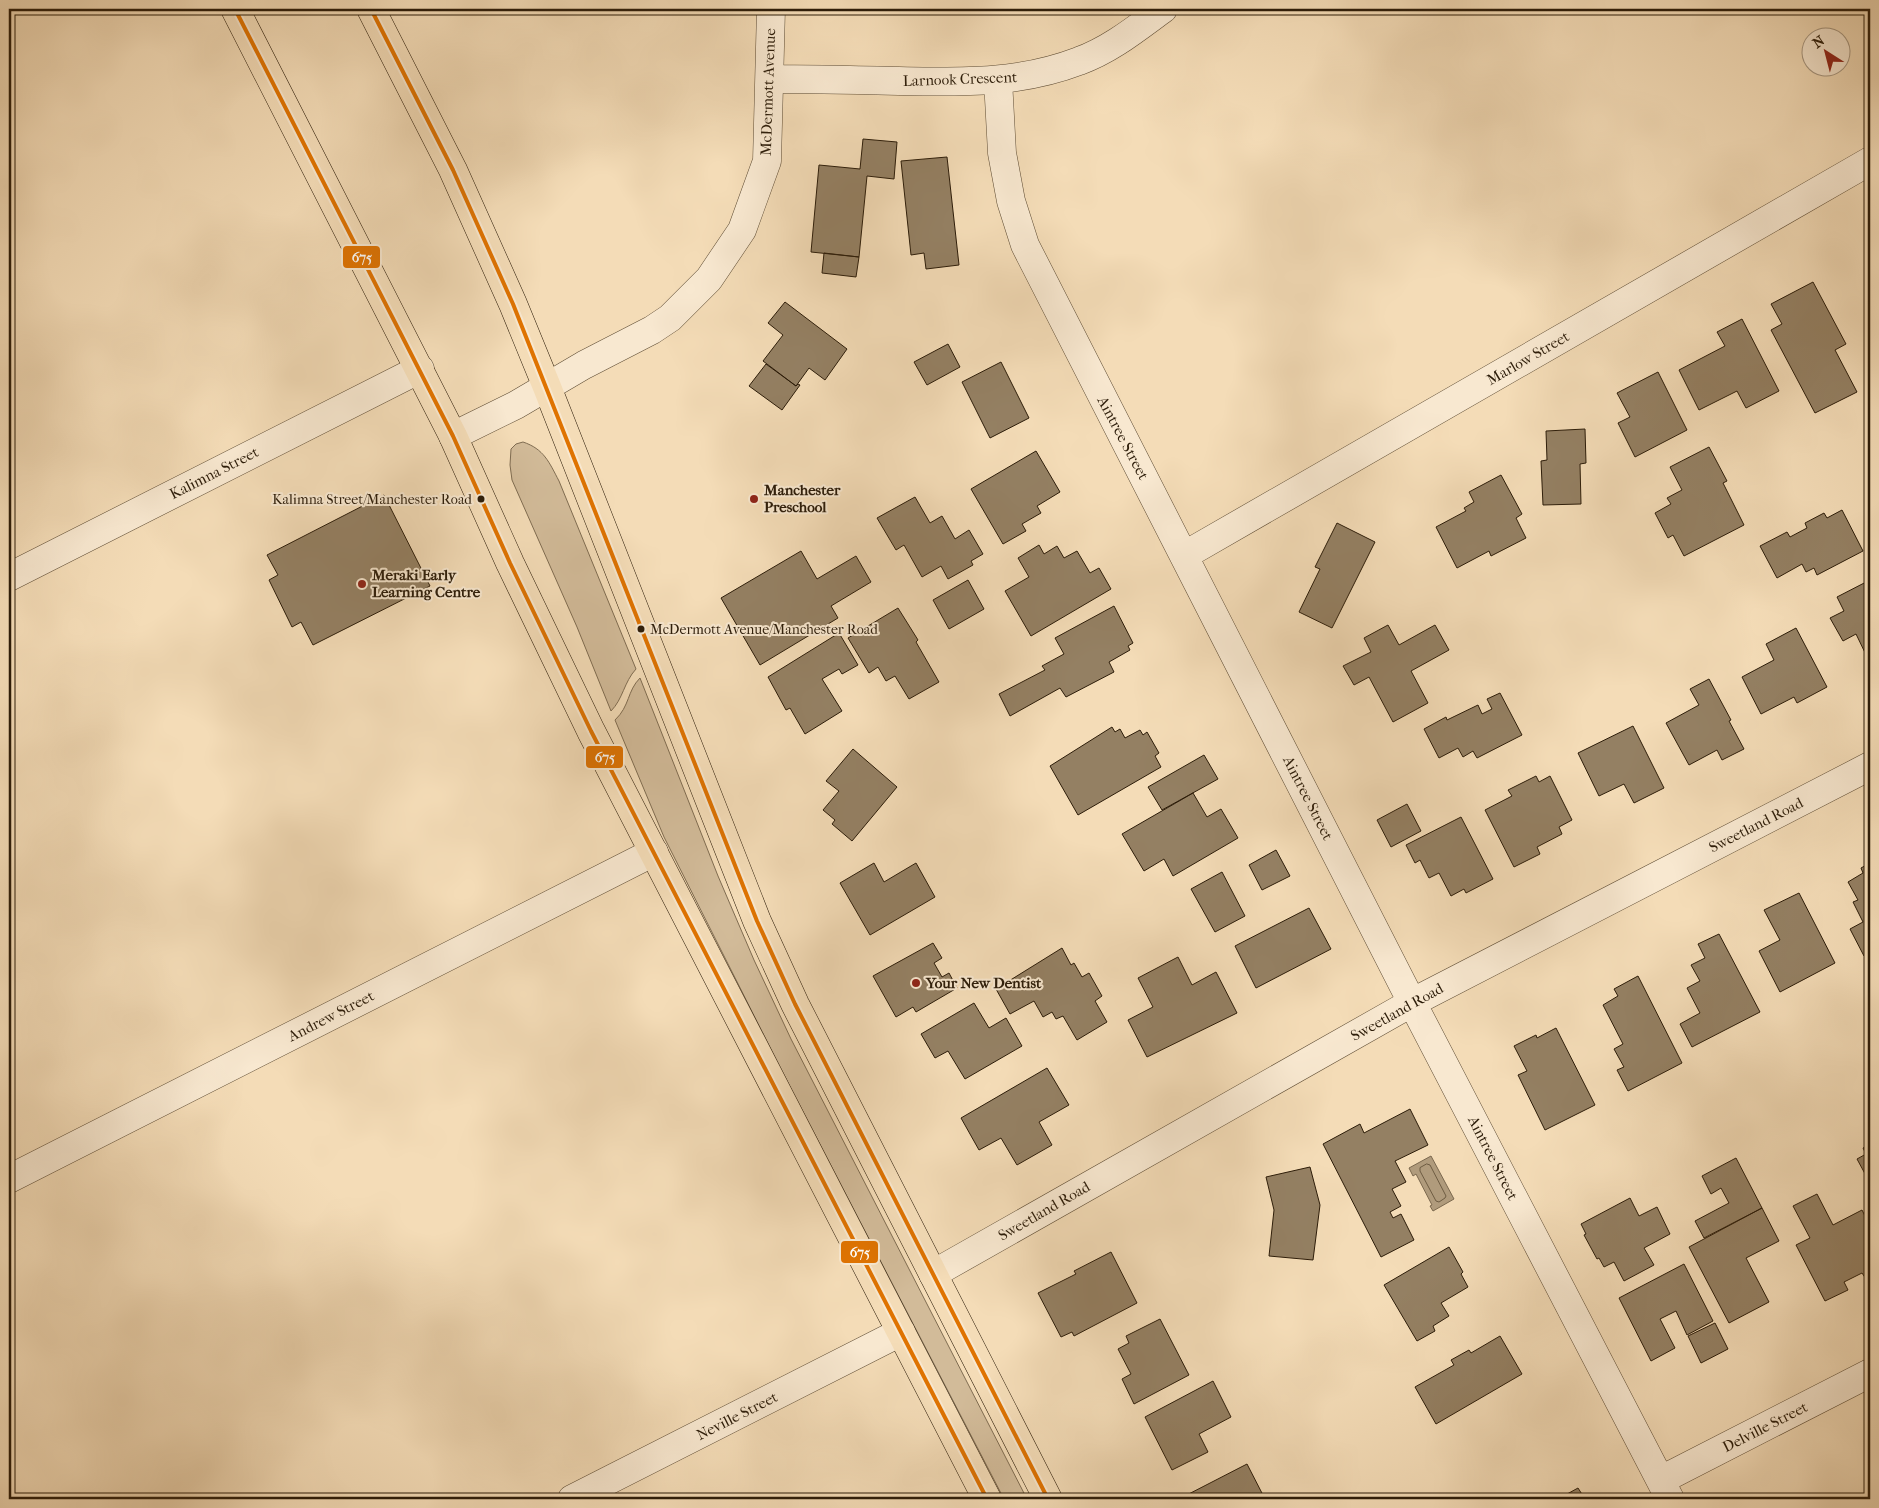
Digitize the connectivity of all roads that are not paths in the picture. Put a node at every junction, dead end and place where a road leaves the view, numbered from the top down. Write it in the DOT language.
graph roads {
  1 [pos="235,9"];
  2 [pos="371,9"];
  3 [pos="771,9"];
  4 [pos="1163,9"];
  5 [pos="770,79"];
  6 [pos="998,80"];
  7 [pos="1870,161"];
  8 [pos="420,369"];
  9 [pos="547,387"];
  10 [pos="453,436"];
  11 [pos="1185,555"];
  12 [pos="9,577"];
  13 [pos="1870,766"];
  14 [pos="654,852"];
  15 [pos="1412,1002"];
  16 [pos="9,1179"];
  17 [pos="933,1274"];
  18 [pos="901,1332"];
  19 [pos="1870,1373"];
  20 [pos="1665,1490"];
  21 [pos="572,1499"];
  22 [pos="987,1499"];
  23 [pos="1048,1499"];
  1 -- 8 [label="main road"];
  2 -- 9 [label="main road"];
  3 -- 5 [label="street, McDermott Avenue"];
  4 -- 6 [label="street, Larnook Crescent"];
  5 -- 6 [label="street, Larnook Crescent"];
  5 -- 9 [label="street, McDermott Avenue"];
  6 -- 11 [label="street, Aintree Street"];
  7 -- 11 [label="street, Marlow Street"];
  8 -- 10 [label="main road"];
  8 -- 12 [label="street, Kalimna Street"];
  9 -- 10 [label="street, McDermott Avenue"];
  9 -- 17 [label="main road"];
  10 -- 14 [label="main road"];
  11 -- 15 [label="street, Aintree Street"];
  13 -- 15 [label="street, Sweetland Road"];
  14 -- 16 [label="street, Andrew Street"];
  14 -- 18 [label="main road"];
  15 -- 17 [label="street, Sweetland Road"];
  15 -- 20 [label="street, Aintree Street"];
  17 -- 23 [label="main road"];
  18 -- 21 [label="street, Neville Street"];
  18 -- 22 [label="main road"];
  19 -- 20 [label="street, Delville Street"];
}
